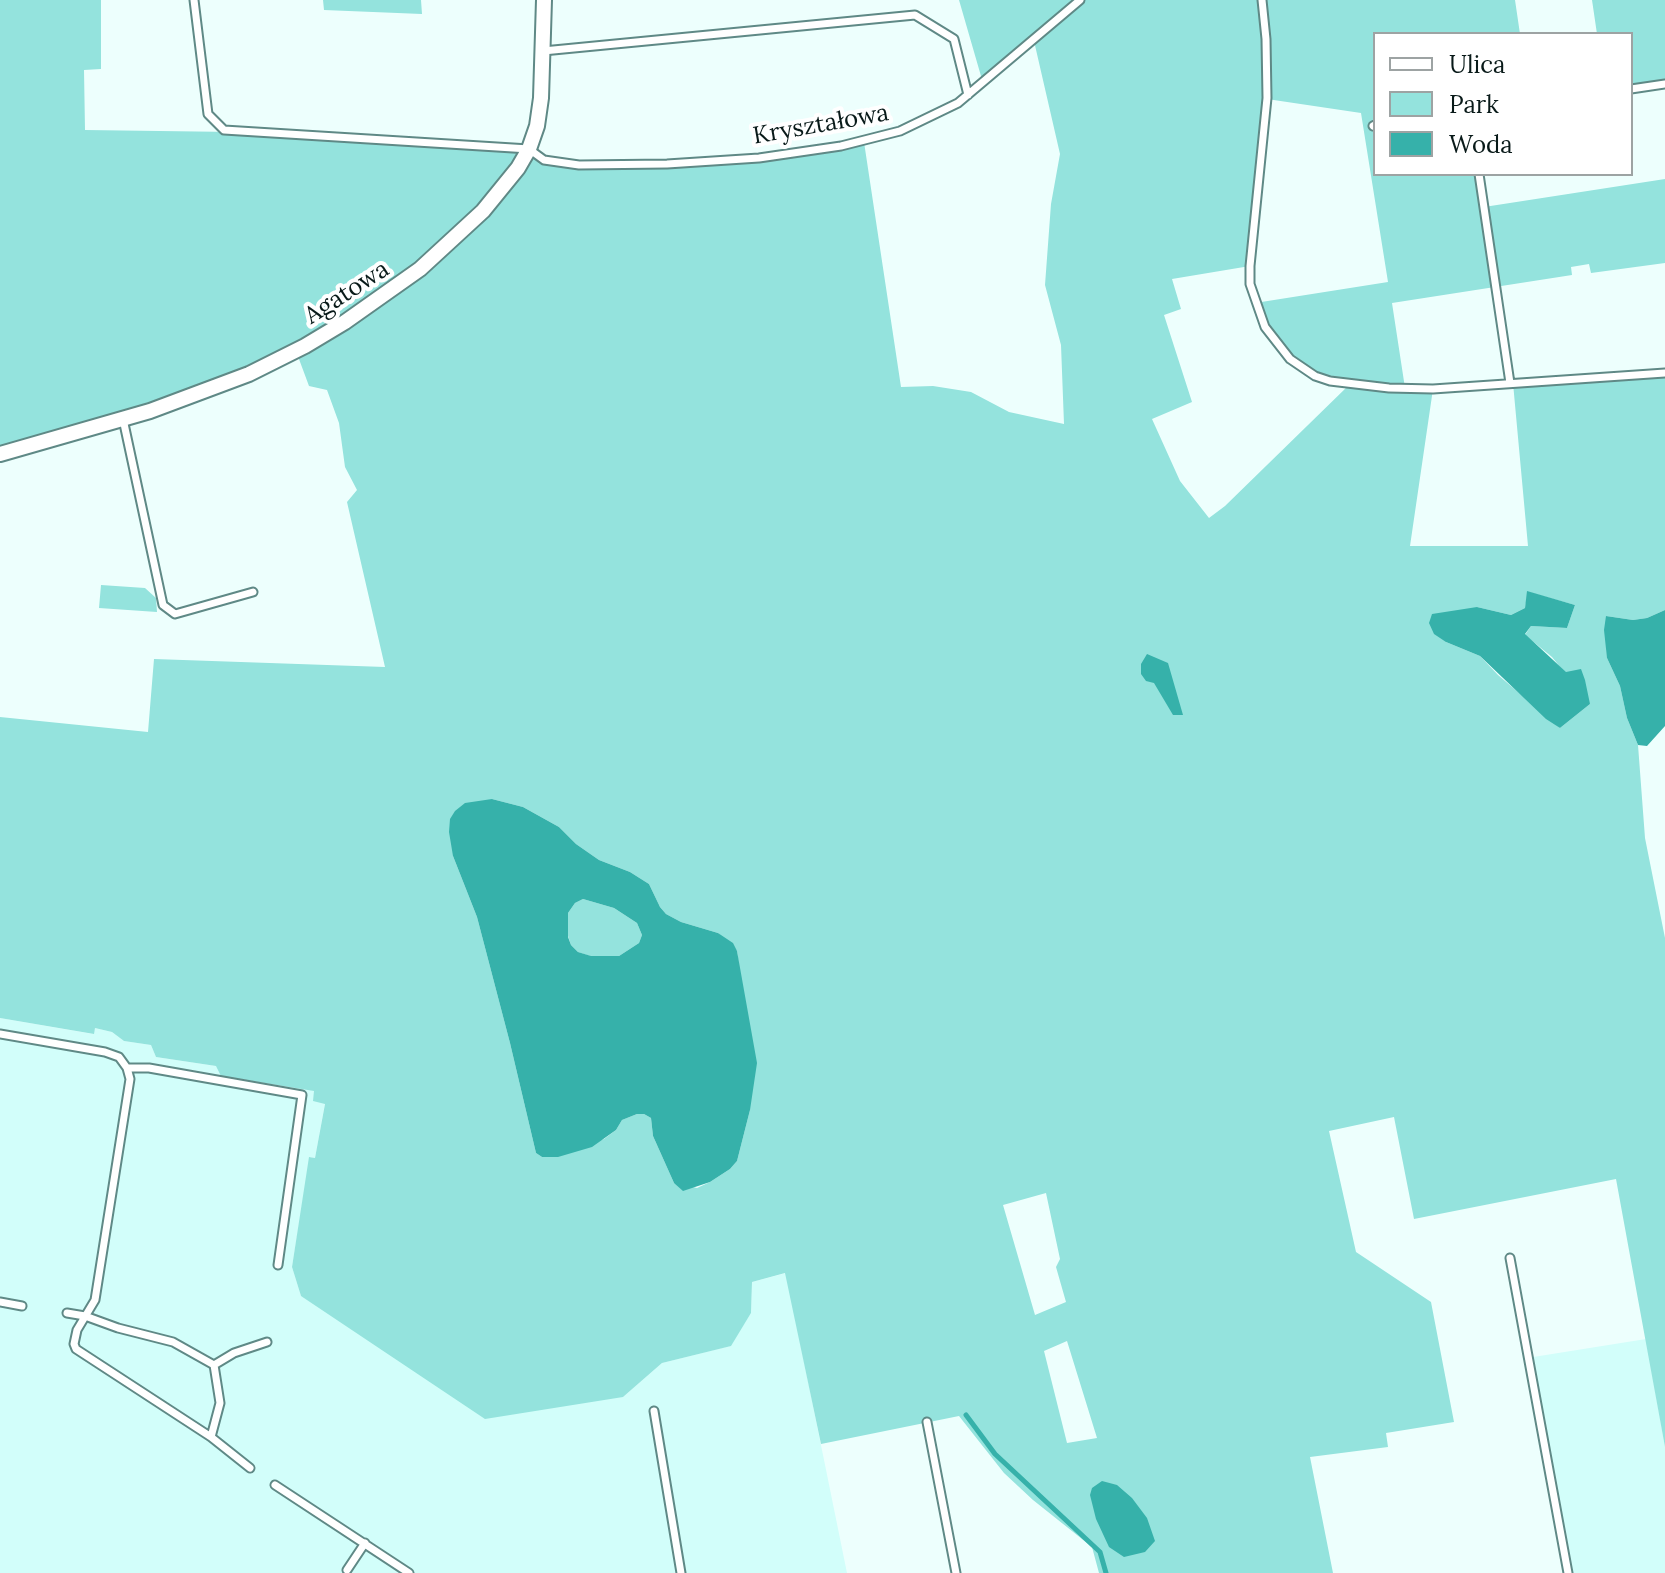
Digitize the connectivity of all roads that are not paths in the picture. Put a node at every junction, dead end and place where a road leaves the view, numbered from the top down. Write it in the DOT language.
graph roads {
  1 [pos="194,0"];
  2 [pos="544,0"];
  3 [pos="1080,0"];
  4 [pos="1262,0"];
  5 [pos="543,51"];
  6 [pos="1665,84"];
  7 [pos="1633,89"];
  8 [pos="968,95"];
  9 [pos="529,149"];
  10 [pos="1479,176"];
  11 [pos="1665,373"];
  12 [pos="1510,383"];
  13 [pos="123,419"];
  14 [pos="0,454"];
  15 [pos="253,592"];
  16 [pos="0,1034"];
  17 [pos="127,1068"];
  18 [pos="1510,1258"];
  19 [pos="278,1265"];
  20 [pos="0,1302"];
  21 [pos="22,1306"];
  22 [pos="67,1313"];
  23 [pos="85,1316"];
  24 [pos="267,1342"];
  25 [pos="214,1365"];
  26 [pos="654,1411"];
  27 [pos="927,1422"];
  28 [pos="211,1437"];
  29 [pos="250,1468"];
  30 [pos="275,1485"];
  31 [pos="365,1543"];
  32 [pos="347,1570"];
  33 [pos="409,1573"];
  34 [pos="681,1573"];
  35 [pos="956,1573"];
  36 [pos="1568,1573"];
  1 -- 9 [label="lane, Kryształowa"];
  2 -- 5 [label="street, Agatowa"];
  3 -- 8 [label="lane, Kryształowa"];
  4 -- 12 [label="lane"];
  5 -- 8 [label="lane"];
  5 -- 9 [label="street, Agatowa"];
  6 -- 7 [label="lane"];
  8 -- 9 [label="lane, Kryształowa"];
  9 -- 13 [label="street, Agatowa"];
  10 -- 12 [label="lane"];
  11 -- 12 [label="lane"];
  13 -- 14 [label="street, Agatowa"];
  13 -- 15 [label="lane"];
  16 -- 17 [label="lane"];
  17 -- 19 [label="lane"];
  17 -- 23 [label="lane"];
  18 -- 36 [label="lane"];
  20 -- 21 [label="lane"];
  22 -- 23 [label="lane"];
  23 -- 25 [label="lane"];
  23 -- 28 [label="lane"];
  24 -- 25 [label="lane"];
  25 -- 28 [label="lane"];
  26 -- 34 [label="lane"];
  27 -- 35 [label="lane"];
  28 -- 29 [label="lane"];
  30 -- 31 [label="lane"];
  31 -- 32 [label="lane"];
  31 -- 33 [label="lane"];
}
